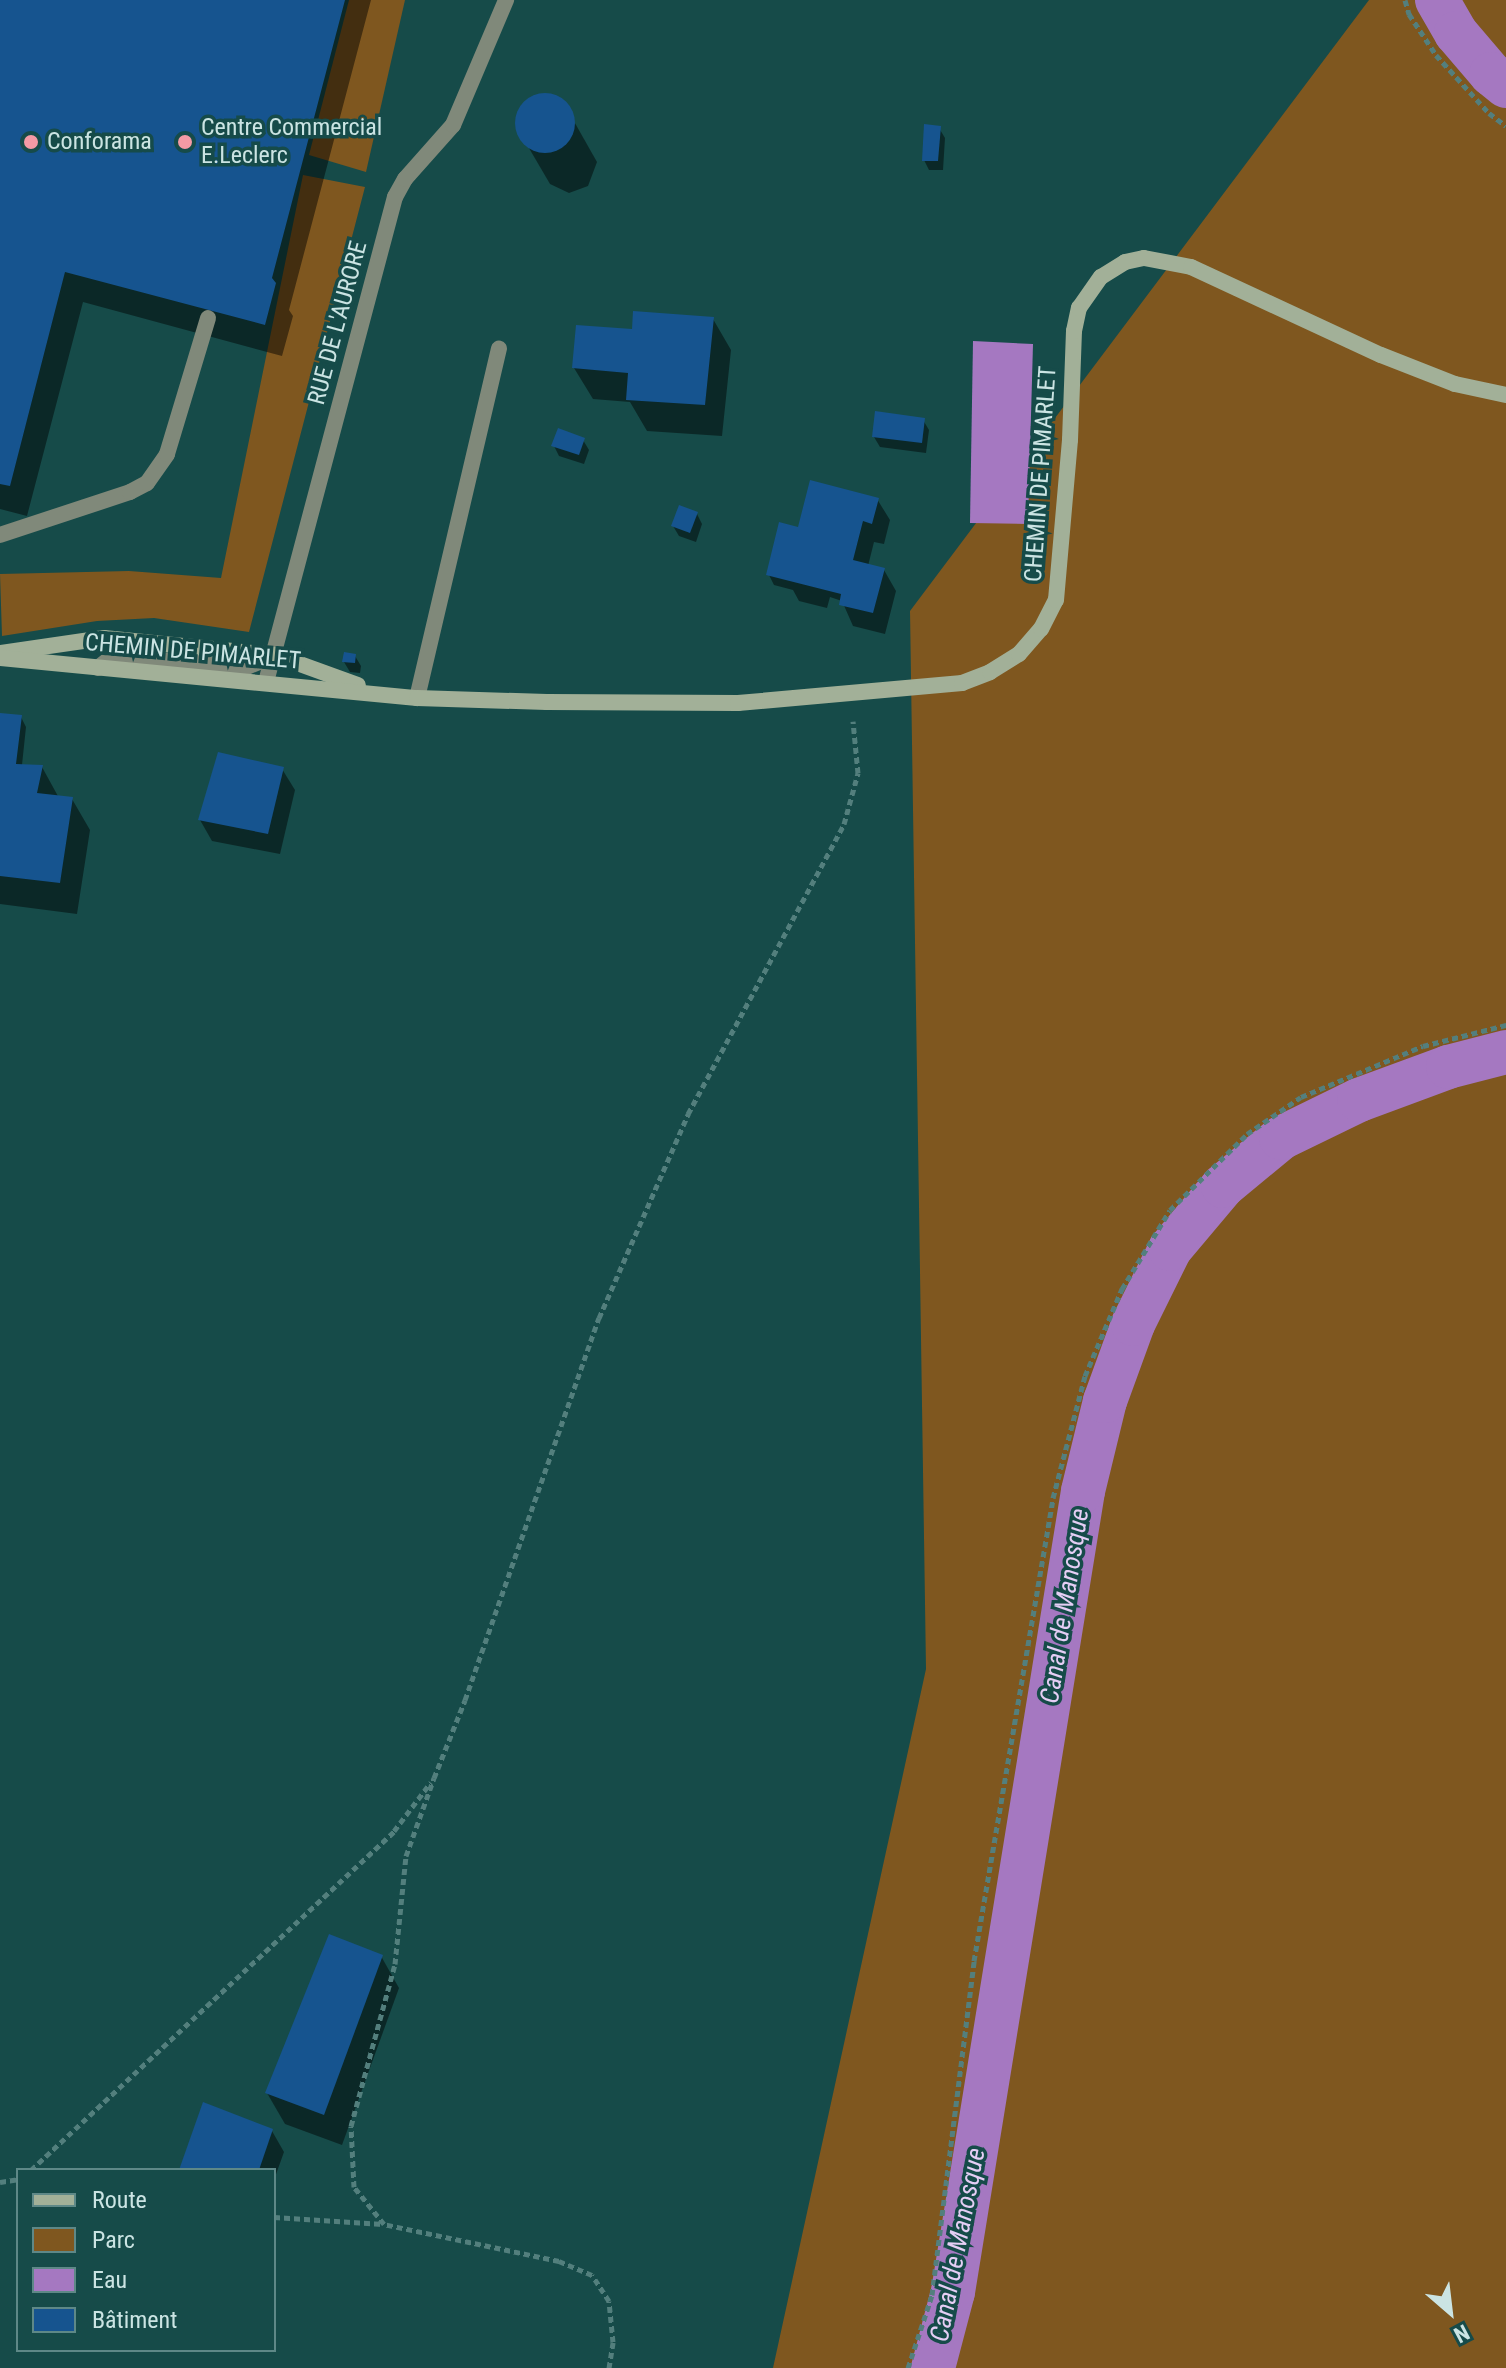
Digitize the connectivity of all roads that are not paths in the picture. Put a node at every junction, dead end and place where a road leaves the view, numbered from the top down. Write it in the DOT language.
graph roads {
  1 [pos="506,0"];
  2 [pos="208,318"];
  3 [pos="499,349"];
  4 [pos="1506,395"];
  5 [pos="0,535"];
  6 [pos="0,655"];
  7 [pos="275,655"];
  8 [pos="98,668"];
  9 [pos="266,682"];
  10 [pos="382,694"];
  11 [pos="417,698"];
  1 -- 7 [label="street, RUE DE L'AURORE"];
  2 -- 5 [label="street"];
  3 -- 11 [label="street"];
  4 -- 11 [label="street, CHEMIN DE PIMARLET"];
  6 -- 7 [label="street, CHEMIN DE PIMARLET"];
  6 -- 8 [label="street, CHEMIN DE PIMARLET"];
  7 -- 8 [label="street"];
  7 -- 9 [label="street, RUE DE L'AURORE"];
  7 -- 10 [label="street, CHEMIN DE PIMARLET"];
  8 -- 9 [label="street, CHEMIN DE PIMARLET"];
  9 -- 10 [label="street, CHEMIN DE PIMARLET"];
  10 -- 11 [label="street, CHEMIN DE PIMARLET"];
}
